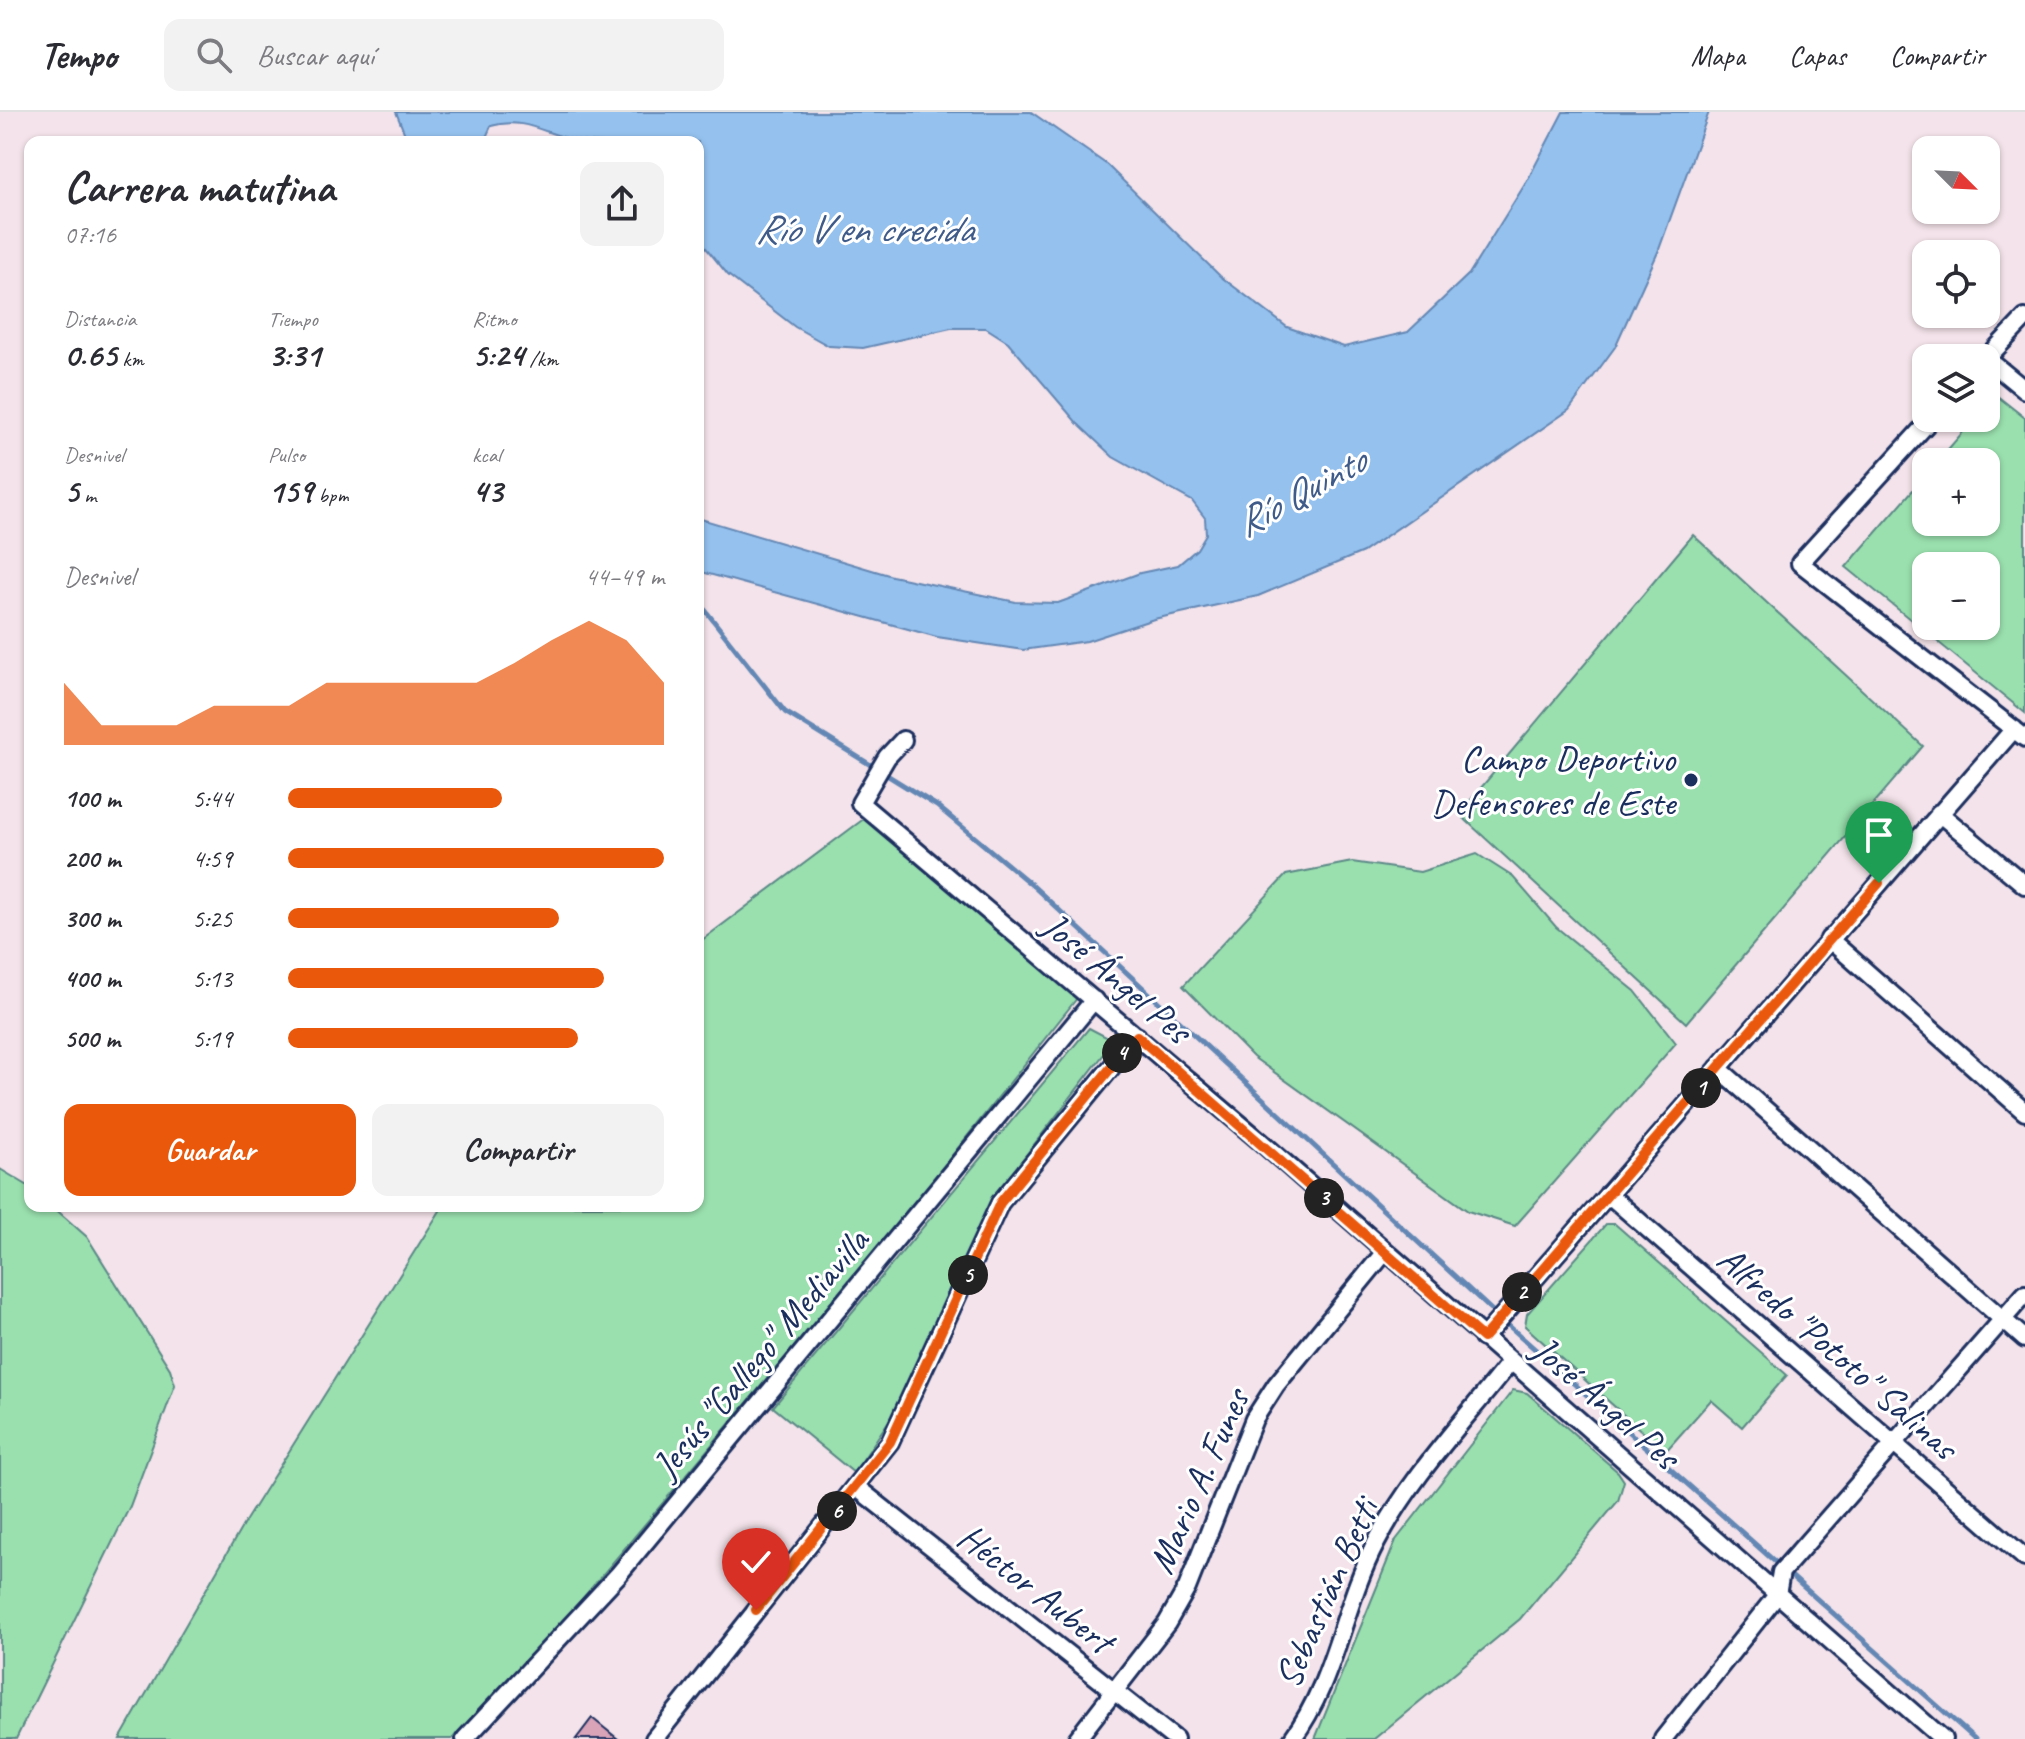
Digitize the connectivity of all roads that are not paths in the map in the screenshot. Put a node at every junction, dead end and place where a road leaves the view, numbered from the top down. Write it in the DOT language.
graph roads {
  1 [pos="2025,318"];
  2 [pos="2000,344"];
  3 [pos="2000,370"];
  4 [pos="2025,390"];
  5 [pos="1919,432"];
  6 [pos="2019,733"];
  7 [pos="903,740"];
  8 [pos="1939,813"];
  9 [pos="2025,885"];
  10 [pos="1829,939"];
  11 [pos="1094,1000"];
  12 [pos="1137,1036"];
  13 [pos="1718,1068"];
  14 [pos="2025,1112"];
  15 [pos="1608,1194"];
  16 [pos="1384,1253"];
  17 [pos="2025,1294"];
  18 [pos="2003,1319"];
  19 [pos="1483,1338"];
  20 [pos="2025,1339"];
  21 [pos="1511,1361"];
  22 [pos="1894,1444"];
  23 [pos="856,1487"];
  24 [pos="2025,1558"];
  25 [pos="1777,1595"];
  26 [pos="1116,1692"];
  27 [pos="657,1738"];
  28 [pos="465,1739"];
  29 [pos="1077,1739"];
  30 [pos="1175,1739"];
  31 [pos="1292,1739"];
  32 [pos="1663,1739"];
  33 [pos="1943,1739"];
  1 -- 2 [label="street"];
  3 -- 4 [label="street"];
  5 -- 6 [label="street"];
  6 -- 8 [label="street"];
  7 -- 11 [label="street, José Ángel Pes"];
  8 -- 9 [label="street"];
  8 -- 10 [label="street"];
  10 -- 13 [label="street"];
  10 -- 14 [label="street"];
  11 -- 12 [label="street, José Ángel Pes"];
  11 -- 28 [label="street, Jesús \"Gallego\" Mediavilla"];
  12 -- 16 [label="street, José Ángel Pes"];
  12 -- 23 [label="street"];
  13 -- 15 [label="street"];
  13 -- 18 [label="street"];
  15 -- 19 [label="street"];
  15 -- 22 [label="street, Alfredo \"Pototo\" Salinas"];
  16 -- 19 [label="street, José Ángel Pes"];
  16 -- 26 [label="street, Mario A. Funes"];
  17 -- 18 [label="street"];
  18 -- 20 [label="street"];
  18 -- 22 [label="street"];
  19 -- 21 [label="street, José Ángel Pes"];
  21 -- 25 [label="street, José Ángel Pes"];
  21 -- 31 [label="street, Sebastián Betti"];
  22 -- 24 [label="street, Alfredo \"Pototo\" Salinas"];
  22 -- 25 [label="street"];
  23 -- 26 [label="street, Héctor Aubert"];
  23 -- 27 [label="street"];
  25 -- 32 [label="street"];
  25 -- 33 [label="street, José Ángel Pes"];
  26 -- 29 [label="street, Mario A. Funes"];
  26 -- 30 [label="street, Héctor Aubert"];
}
